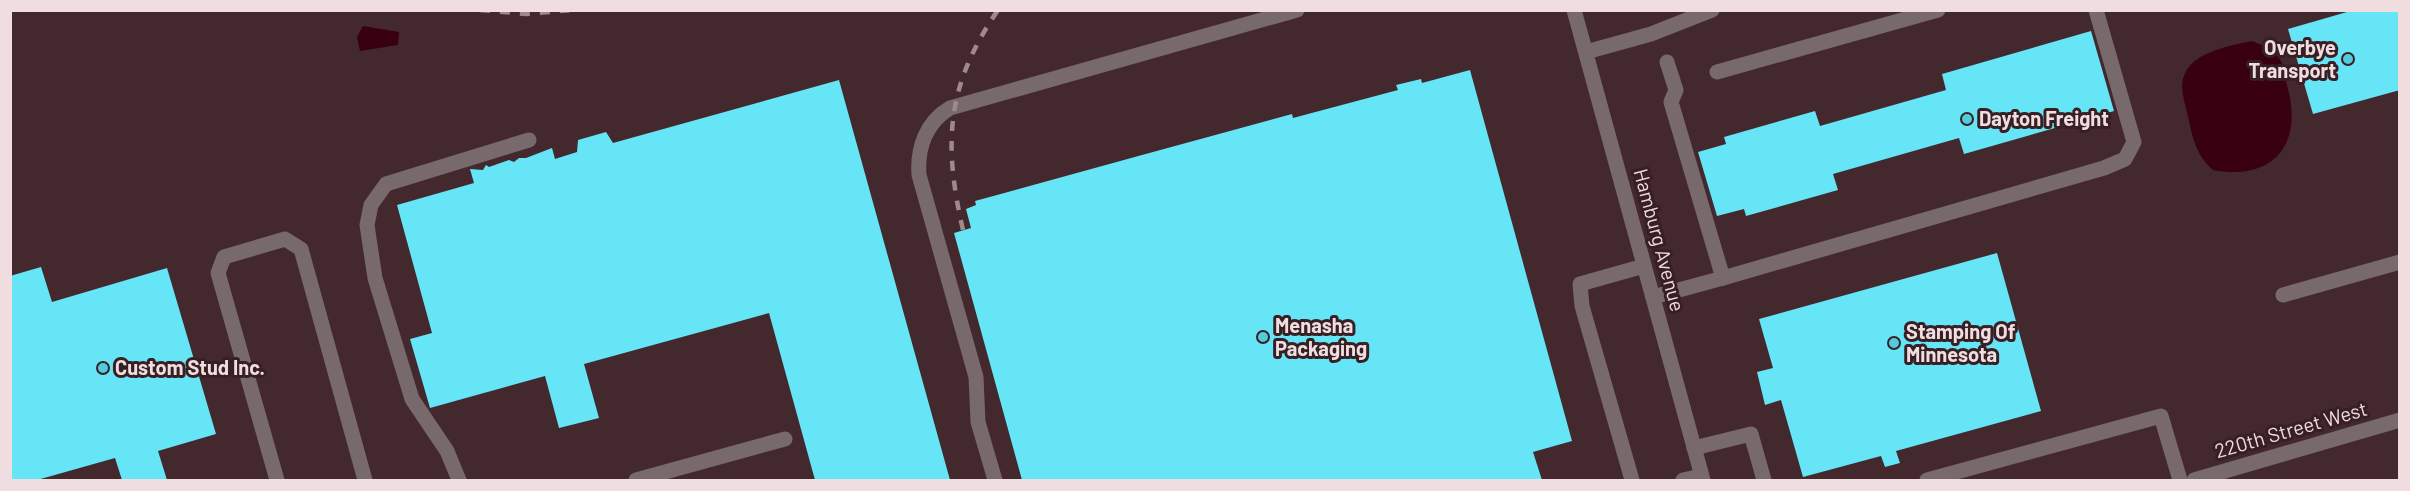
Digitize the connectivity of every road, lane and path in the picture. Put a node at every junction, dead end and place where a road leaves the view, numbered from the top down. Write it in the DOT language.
graph roads {
  1 [pos="1298,10"];
  2 [pos="1574,10"];
  3 [pos="1712,10"];
  4 [pos="1938,10"];
  5 [pos="2096,10"];
  6 [pos="1586,52"];
  7 [pos="1667,62"];
  8 [pos="1717,72"];
  9 [pos="529,140"];
  10 [pos="2400,262"];
  11 [pos="1644,266"];
  12 [pos="1723,278"];
  13 [pos="2283,296"];
  14 [pos="1653,297"];
  15 [pos="2400,420"];
  16 [pos="785,439"];
  17 [pos="1694,448"];
  18 [pos="1702,478"];
  19 [pos="278,480"];
  20 [pos="365,480"];
  21 [pos="459,480"];
  22 [pos="636,480"];
  23 [pos="995,480"];
  24 [pos="1632,480"];
  25 [pos="1683,480"];
  26 [pos="1764,480"];
  27 [pos="1927,480"];
  28 [pos="2180,480"];
  29 [pos="2194,480"];
  1 -- 23 [label="street"];
  2 -- 6 [label="street, Hamburg Avenue"];
  3 -- 6 [label="street"];
  4 -- 8 [label="street"];
  5 -- 12 [label="street"];
  6 -- 11 [label="street, Hamburg Avenue"];
  7 -- 12 [label="street"];
  9 -- 21 [label="street"];
  10 -- 13 [label="street"];
  11 -- 14 [label="street, Hamburg Avenue"];
  11 -- 24 [label="street"];
  12 -- 14 [label="street"];
  14 -- 17 [label="street, Hamburg Avenue"];
  15 -- 29 [label="street, 220th Street West"];
  16 -- 22 [label="street"];
  17 -- 18 [label="street, Hamburg Avenue"];
  17 -- 26 [label="street"];
  18 -- 25 [label="street"];
  19 -- 20 [label="street"];
  27 -- 28 [label="street"];
}
